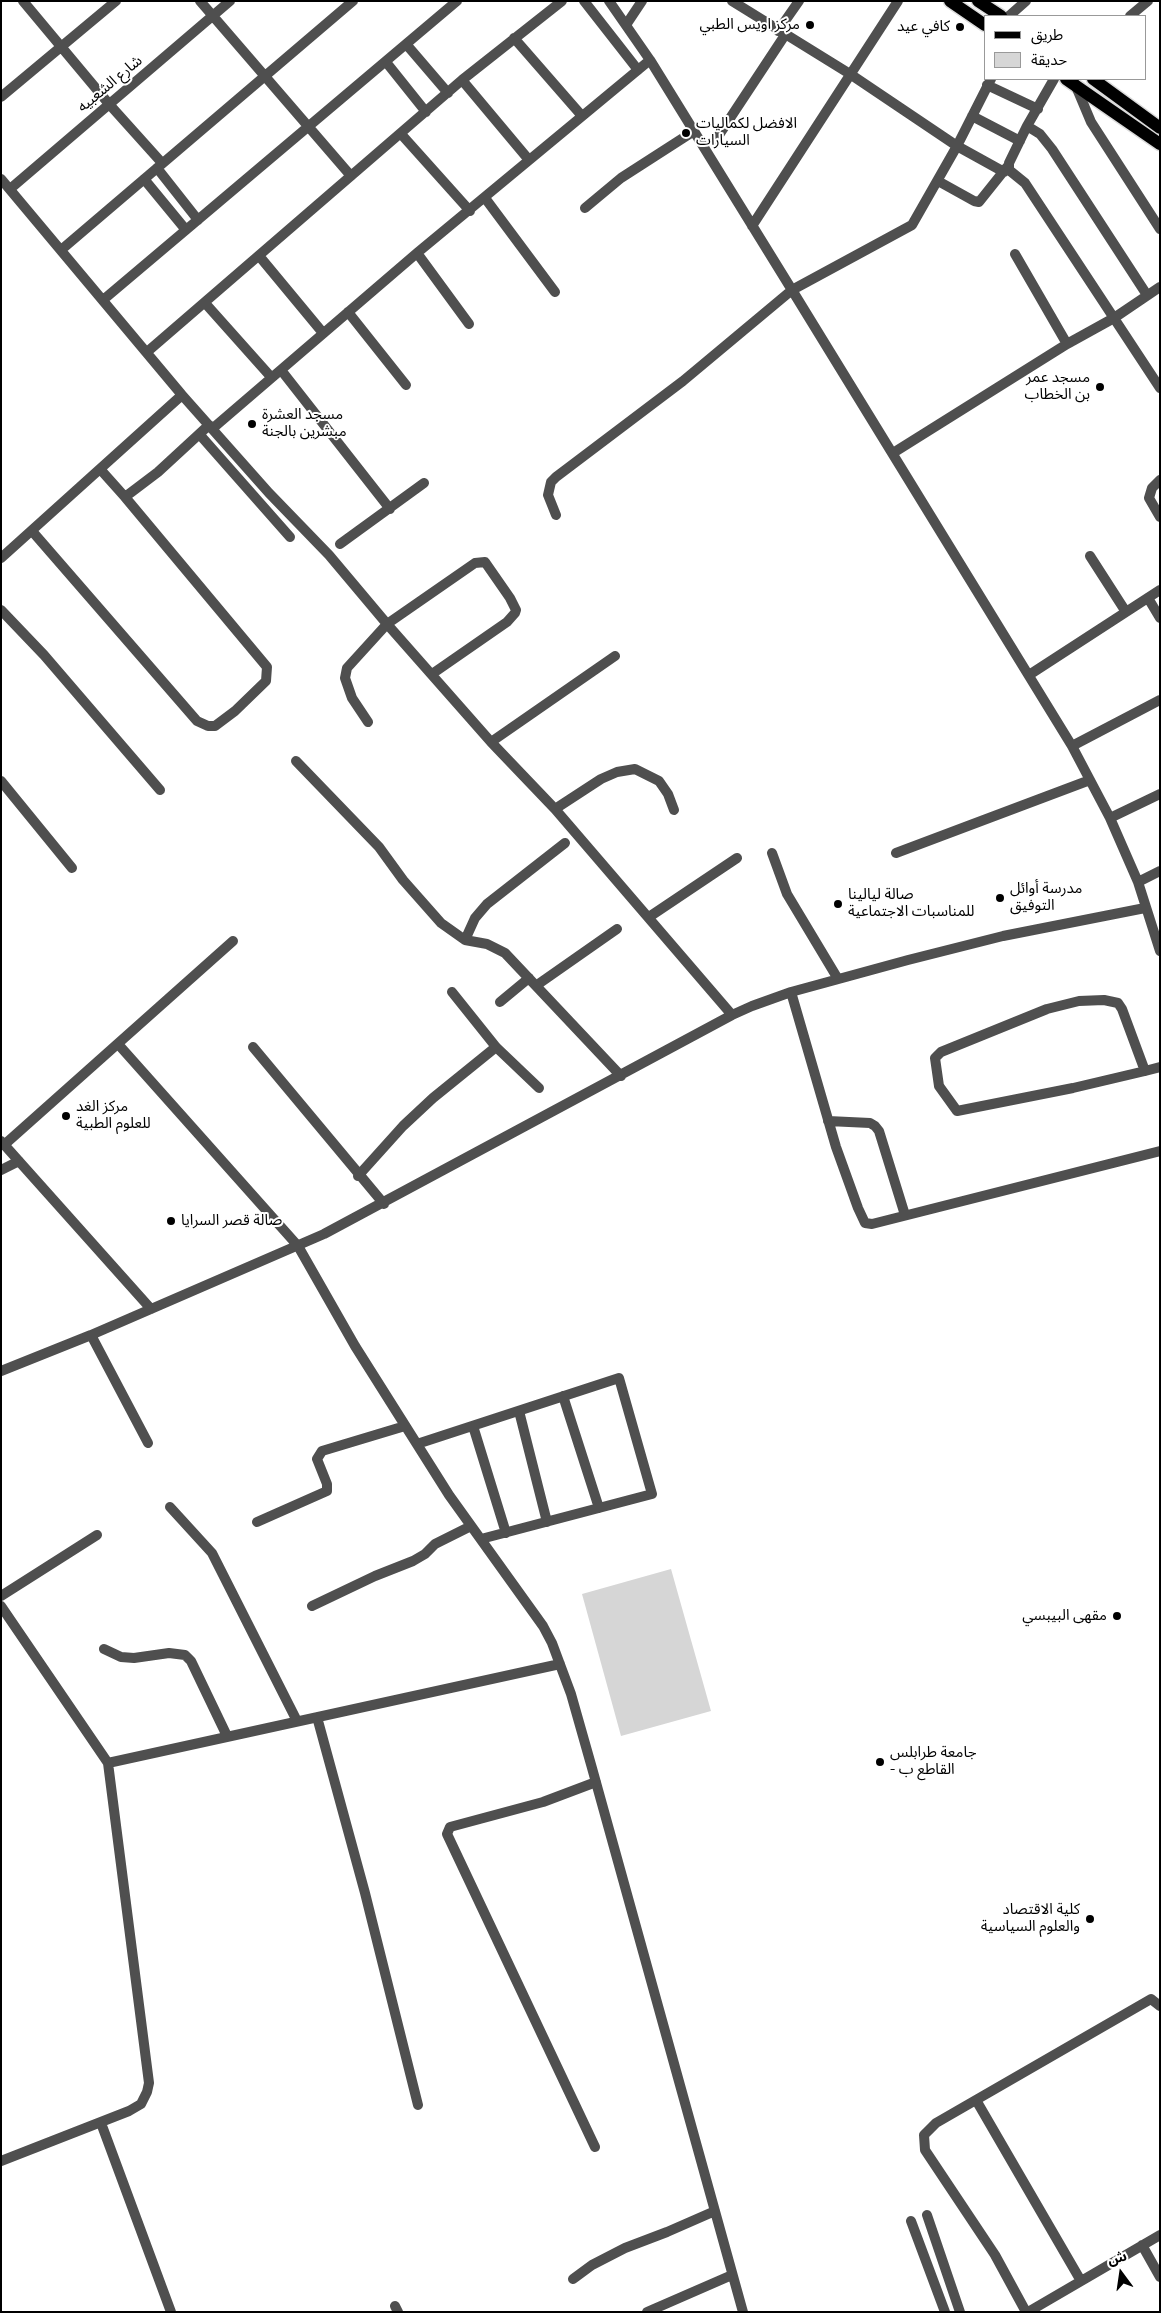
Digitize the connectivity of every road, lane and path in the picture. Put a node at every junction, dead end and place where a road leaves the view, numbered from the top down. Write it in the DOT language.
graph roads {
  1 [pos="23,1"];
  2 [pos="116,1"];
  3 [pos="200,1"];
  4 [pos="230,1"];
  5 [pos="353,1"];
  6 [pos="457,1"];
  7 [pos="562,1"];
  8 [pos="584,1"];
  9 [pos="609,1"];
  10 [pos="642,1"];
  11 [pos="732,1"];
  12 [pos="799,1"];
  13 [pos="898,1"];
  14 [pos="950,1"];
  15 [pos="978,1"];
  16 [pos="1026,1"];
  17 [pos="1148,1"];
  18 [pos="999,15"];
  19 [pos="1010,15"];
  20 [pos="1131,15"];
  21 [pos="212,16"];
  22 [pos="984,24"];
  23 [pos="626,25"];
  24 [pos="782,33"];
  25 [pos="514,38"];
  26 [pos="406,44"];
  27 [pos="62,47"];
  28 [pos="650,60"];
  29 [pos="386,62"];
  30 [pos="638,70"];
  31 [pos="850,74"];
  32 [pos="264,77"];
  33 [pos="462,80"];
  34 [pos="1053,80"];
  35 [pos="1094,80"];
  36 [pos="989,82"];
  37 [pos="1070,82"];
  38 [pos="448,93"];
  39 [pos="1,97"];
  40 [pos="109,104"];
  41 [pos="1038,109"];
  42 [pos="426,112"];
  43 [pos="582,116"];
  44 [pos="972,116"];
  45 [pos="1027,126"];
  46 [pos="308,127"];
  47 [pos="1160,128"];
  48 [pos="694,131"];
  49 [pos="401,134"];
  50 [pos="1020,141"];
  51 [pos="715,142"];
  52 [pos="1159,145"];
  53 [pos="957,146"];
  54 [pos="529,160"];
  55 [pos="160,166"];
  56 [pos="1006,169"];
  57 [pos="351,176"];
  58 [pos="1,179"];
  59 [pos="144,179"];
  60 [pos="938,181"];
  61 [pos="10,189"];
  62 [pos="485,198"];
  63 [pos="585,208"];
  64 [pos="470,211"];
  65 [pos="198,220"];
  66 [pos="752,226"];
  67 [pos="1160,229"];
  68 [pos="186,230"];
  69 [pos="61,250"];
  70 [pos="417,253"];
  71 [pos="1015,254"];
  72 [pos="260,257"];
  73 [pos="1160,287"];
  74 [pos="792,290"];
  75 [pos="555,292"];
  76 [pos="1147,295"];
  77 [pos="103,300"];
  78 [pos="205,304"];
  79 [pos="348,312"];
  80 [pos="1114,318"];
  81 [pos="468,324"];
  82 [pos="324,333"];
  83 [pos="1067,344"];
  84 [pos="147,352"];
  85 [pos="281,370"];
  86 [pos="271,377"];
  87 [pos="406,386"];
  88 [pos="1160,388"];
  89 [pos="182,395"];
  90 [pos="210,427"];
  91 [pos="200,435"];
  92 [pos="893,453"];
  93 [pos="100,469"];
  94 [pos="1160,480"];
  95 [pos="424,483"];
  96 [pos="125,497"];
  97 [pos="390,509"];
  98 [pos="556,515"];
  99 [pos="1160,517"];
  100 [pos="32,531"];
  101 [pos="290,537"];
  102 [pos="340,544"];
  103 [pos="1090,556"];
  104 [pos="1,558"];
  105 [pos="1160,590"];
  106 [pos="1148,598"];
  107 [pos="1,610"];
  108 [pos="1126,612"];
  109 [pos="1160,618"];
  110 [pos="386,624"];
  111 [pos="615,656"];
  112 [pos="432,674"];
  113 [pos="1029,675"];
  114 [pos="1160,700"];
  115 [pos="368,722"];
  116 [pos="491,742"];
  117 [pos="1072,746"];
  118 [pos="296,761"];
  119 [pos="1090,780"];
  120 [pos="1,782"];
  121 [pos="160,790"];
  122 [pos="1160,794"];
  123 [pos="555,808"];
  124 [pos="674,810"];
  125 [pos="1110,818"];
  126 [pos="565,843"];
  127 [pos="772,853"];
  128 [pos="896,853"];
  129 [pos="737,858"];
  130 [pos="72,868"];
  131 [pos="1160,871"];
  132 [pos="1138,882"];
  133 [pos="1145,908"];
  134 [pos="649,917"];
  135 [pos="617,928"];
  136 [pos="465,940"];
  137 [pos="233,941"];
  138 [pos="1160,951"];
  139 [pos="529,978"];
  140 [pos="838,979"];
  141 [pos="538,985"];
  142 [pos="452,992"];
  143 [pos="791,992"];
  144 [pos="500,1002"];
  145 [pos="732,1015"];
  146 [pos="118,1044"];
  147 [pos="253,1047"];
  148 [pos="496,1047"];
  149 [pos="1160,1068"];
  150 [pos="1145,1071"];
  151 [pos="621,1076"];
  152 [pos="539,1088"];
  153 [pos="828,1121"];
  154 [pos="3,1143"];
  155 [pos="1160,1151"];
  156 [pos="19,1161"];
  157 [pos="1,1170"];
  158 [pos="358,1176"];
  159 [pos="384,1204"];
  160 [pos="904,1215"];
  161 [pos="298,1246"];
  162 [pos="152,1309"];
  163 [pos="91,1335"];
  164 [pos="1,1371"];
  165 [pos="563,1396"];
  166 [pos="519,1411"];
  167 [pos="405,1426"];
  168 [pos="473,1426"];
  169 [pos="148,1443"];
  170 [pos="417,1444"];
  171 [pos="170,1507"];
  172 [pos="599,1508"];
  173 [pos="257,1522"];
  174 [pos="547,1522"];
  175 [pos="470,1526"];
  176 [pos="506,1533"];
  177 [pos="97,1535"];
  178 [pos="481,1539"];
  179 [pos="1,1596"];
  180 [pos="1,1606"];
  181 [pos="312,1606"];
  182 [pos="104,1649"];
  183 [pos="560,1664"];
  184 [pos="318,1718"];
  185 [pos="297,1721"];
  186 [pos="227,1736"];
  187 [pos="108,1763"];
  188 [pos="596,1782"];
  189 [pos="1160,2006"];
  190 [pos="976,2100"];
  191 [pos="418,2105"];
  192 [pos="101,2123"];
  193 [pos="595,2147"];
  194 [pos="1,2161"];
  195 [pos="714,2211"];
  196 [pos="927,2216"];
  197 [pos="911,2221"];
  198 [pos="1160,2235"];
  199 [pos="1142,2245"];
  200 [pos="732,2275"];
  201 [pos="1160,2277"];
  202 [pos="573,2279"];
  203 [pos="1082,2280"];
  204 [pos="171,2312"];
  205 [pos="647,2312"];
  206 [pos="743,2312"];
  207 [pos="945,2312"];
  208 [pos="960,2312"];
  209 [pos="1027,2312"];
  1 -- 27 [label="street"];
  2 -- 27 [label="street"];
  3 -- 21 [label="street"];
  4 -- 21 [label="street, شارع الشعبيه"];
  5 -- 32 [label="street"];
  6 -- 26 [label="street"];
  7 -- 25 [label="street"];
  8 -- 30 [label="street"];
  9 -- 23 [label="street"];
  10 -- 23 [label="street"];
  11 -- 24 [label="street"];
  12 -- 24 [label="street"];
  13 -- 31 [label="street"];
  14 -- 22 [label="main road"];
  15 -- 18 [label="main road"];
  16 -- 19 [label="street"];
  17 -- 20 [label="street"];
  21 -- 32 [label="street"];
  21 -- 40 [label="street, شارع الشعبيه"];
  23 -- 28 [label="street"];
  24 -- 31 [label="street"];
  24 -- 51 [label="street"];
  25 -- 33 [label="street"];
  25 -- 43 [label="street"];
  26 -- 29 [label="street"];
  26 -- 38 [label="street"];
  27 -- 39 [label="street"];
  27 -- 40 [label="street"];
  28 -- 30 [label="street"];
  28 -- 48 [label="street"];
  29 -- 42 [label="street"];
  29 -- 46 [label="street"];
  30 -- 43 [label="street"];
  31 -- 53 [label="street"];
  31 -- 66 [label="street"];
  32 -- 46 [label="street"];
  32 -- 55 [label="street"];
  33 -- 38 [label="street"];
  33 -- 54 [label="street"];
  34 -- 41 [label="street"];
  35 -- 47 [label="main road"];
  36 -- 41 [label="street"];
  36 -- 44 [label="street"];
  37 -- 52 [label="main road"];
  37 -- 67 [label="street"];
  38 -- 42 [label="street"];
  40 -- 55 [label="street"];
  40 -- 61 [label="street, شارع الشعبيه"];
  41 -- 45 [label="street"];
  42 -- 49 [label="street"];
  43 -- 54 [label="street"];
  44 -- 50 [label="street"];
  44 -- 53 [label="street"];
  45 -- 50 [label="street"];
  45 -- 76 [label="street"];
  46 -- 57 [label="street"];
  46 -- 65 [label="street"];
  48 -- 63 [label="street"];
  48 -- 66 [label="street"];
  49 -- 57 [label="street"];
  49 -- 64 [label="street"];
  50 -- 56 [label="street"];
  53 -- 56 [label="street"];
  53 -- 60 [label="street"];
  54 -- 62 [label="street"];
  55 -- 59 [label="street"];
  55 -- 65 [label="street"];
  56 -- 60 [label="street"];
  56 -- 80 [label="street"];
  57 -- 72 [label="street"];
  58 -- 61 [label="street"];
  59 -- 68 [label="street"];
  59 -- 69 [label="street"];
  60 -- 74 [label="street"];
  61 -- 69 [label="street"];
  62 -- 64 [label="street"];
  62 -- 75 [label="street"];
  64 -- 70 [label="street"];
  65 -- 68 [label="street"];
  66 -- 74 [label="street"];
  68 -- 77 [label="street"];
  69 -- 77 [label="street"];
  70 -- 79 [label="street"];
  70 -- 81 [label="street"];
  71 -- 83 [label="street"];
  72 -- 78 [label="street"];
  72 -- 82 [label="street"];
  73 -- 76 [label="street"];
  74 -- 92 [label="street"];
  74 -- 98 [label="street"];
  76 -- 80 [label="street"];
  77 -- 84 [label="street"];
  78 -- 84 [label="street"];
  78 -- 86 [label="street"];
  79 -- 82 [label="street"];
  79 -- 87 [label="street"];
  80 -- 83 [label="street"];
  80 -- 88 [label="street"];
  82 -- 85 [label="street"];
  83 -- 92 [label="street"];
  84 -- 89 [label="street"];
  85 -- 86 [label="street"];
  85 -- 97 [label="street"];
  86 -- 90 [label="street"];
  89 -- 90 [label="street"];
  89 -- 93 [label="street"];
  90 -- 91 [label="street"];
  90 -- 110 [label="street"];
  91 -- 96 [label="street"];
  91 -- 101 [label="street"];
  92 -- 113 [label="street"];
  93 -- 96 [label="street"];
  93 -- 100 [label="street"];
  94 -- 99 [label="street"];
  95 -- 97 [label="street"];
  96 -- 100 [label="street"];
  97 -- 102 [label="street"];
  100 -- 104 [label="street"];
  103 -- 108 [label="street"];
  105 -- 106 [label="street"];
  106 -- 108 [label="street"];
  106 -- 109 [label="street"];
  107 -- 121 [label="street"];
  108 -- 113 [label="street"];
  110 -- 112 [label="street"];
  110 -- 112 [label="street"];
  110 -- 115 [label="street"];
  111 -- 116 [label="street"];
  112 -- 116 [label="street"];
  113 -- 117 [label="street"];
  114 -- 117 [label="street"];
  116 -- 123 [label="street"];
  117 -- 119 [label="street"];
  118 -- 136 [label="street"];
  119 -- 125 [label="street"];
  119 -- 128 [label="street"];
  120 -- 130 [label="street"];
  122 -- 125 [label="street"];
  123 -- 124 [label="street"];
  123 -- 134 [label="street"];
  125 -- 132 [label="street"];
  126 -- 136 [label="street"];
  127 -- 140 [label="street"];
  129 -- 134 [label="street"];
  131 -- 132 [label="street"];
  132 -- 133 [label="street"];
  133 -- 138 [label="street"];
  133 -- 140 [label="street"];
  134 -- 145 [label="street"];
  135 -- 141 [label="street"];
  136 -- 139 [label="street"];
  137 -- 146 [label="street"];
  139 -- 141 [label="street"];
  139 -- 144 [label="street"];
  140 -- 143 [label="street"];
  141 -- 151 [label="street"];
  142 -- 148 [label="street"];
  143 -- 145 [label="street"];
  143 -- 153 [label="street"];
  145 -- 151 [label="street"];
  146 -- 154 [label="street"];
  146 -- 161 [label="street"];
  147 -- 158 [label="street"];
  148 -- 152 [label="street"];
  148 -- 158 [label="street"];
  149 -- 150 [label="street"];
  150 -- 150 [label="street"];
  151 -- 159 [label="street"];
  153 -- 160 [label="street"];
  153 -- 160 [label="street"];
  154 -- 156 [label="street"];
  155 -- 160 [label="street"];
  156 -- 157 [label="street"];
  156 -- 162 [label="street"];
  158 -- 159 [label="street"];
  159 -- 161 [label="street"];
  161 -- 162 [label="street"];
  161 -- 167 [label="street"];
  162 -- 163 [label="street"];
  163 -- 164 [label="street"];
  163 -- 169 [label="street"];
  165 -- 166 [label="street"];
  165 -- 172 [label="street"];
  165 -- 172 [label="street"];
  166 -- 168 [label="street"];
  166 -- 174 [label="street"];
  167 -- 170 [label="street"];
  167 -- 173 [label="street"];
  168 -- 170 [label="street"];
  168 -- 176 [label="street"];
  170 -- 175 [label="street"];
  171 -- 185 [label="street"];
  172 -- 174 [label="street"];
  174 -- 176 [label="street"];
  175 -- 178 [label="street"];
  175 -- 181 [label="street"];
  176 -- 178 [label="street"];
  177 -- 179 [label="street"];
  178 -- 183 [label="street"];
  180 -- 187 [label="street"];
  182 -- 186 [label="street"];
  183 -- 184 [label="street"];
  183 -- 188 [label="street"];
  184 -- 185 [label="street"];
  184 -- 191 [label="street"];
  185 -- 186 [label="street"];
  186 -- 187 [label="street"];
  187 -- 192 [label="street"];
  188 -- 193 [label="street"];
  188 -- 195 [label="street"];
  189 -- 190 [label="street"];
  190 -- 203 [label="street"];
  190 -- 209 [label="street"];
  192 -- 194 [label="street"];
  192 -- 204 [label="street"];
  195 -- 200 [label="street"];
  195 -- 202 [label="street"];
  196 -- 208 [label="street"];
  197 -- 207 [label="street"];
  198 -- 199 [label="street"];
  199 -- 201 [label="street"];
  199 -- 203 [label="street"];
  200 -- 205 [label="street"];
  200 -- 206 [label="street"];
  203 -- 209 [label="street"];
}
